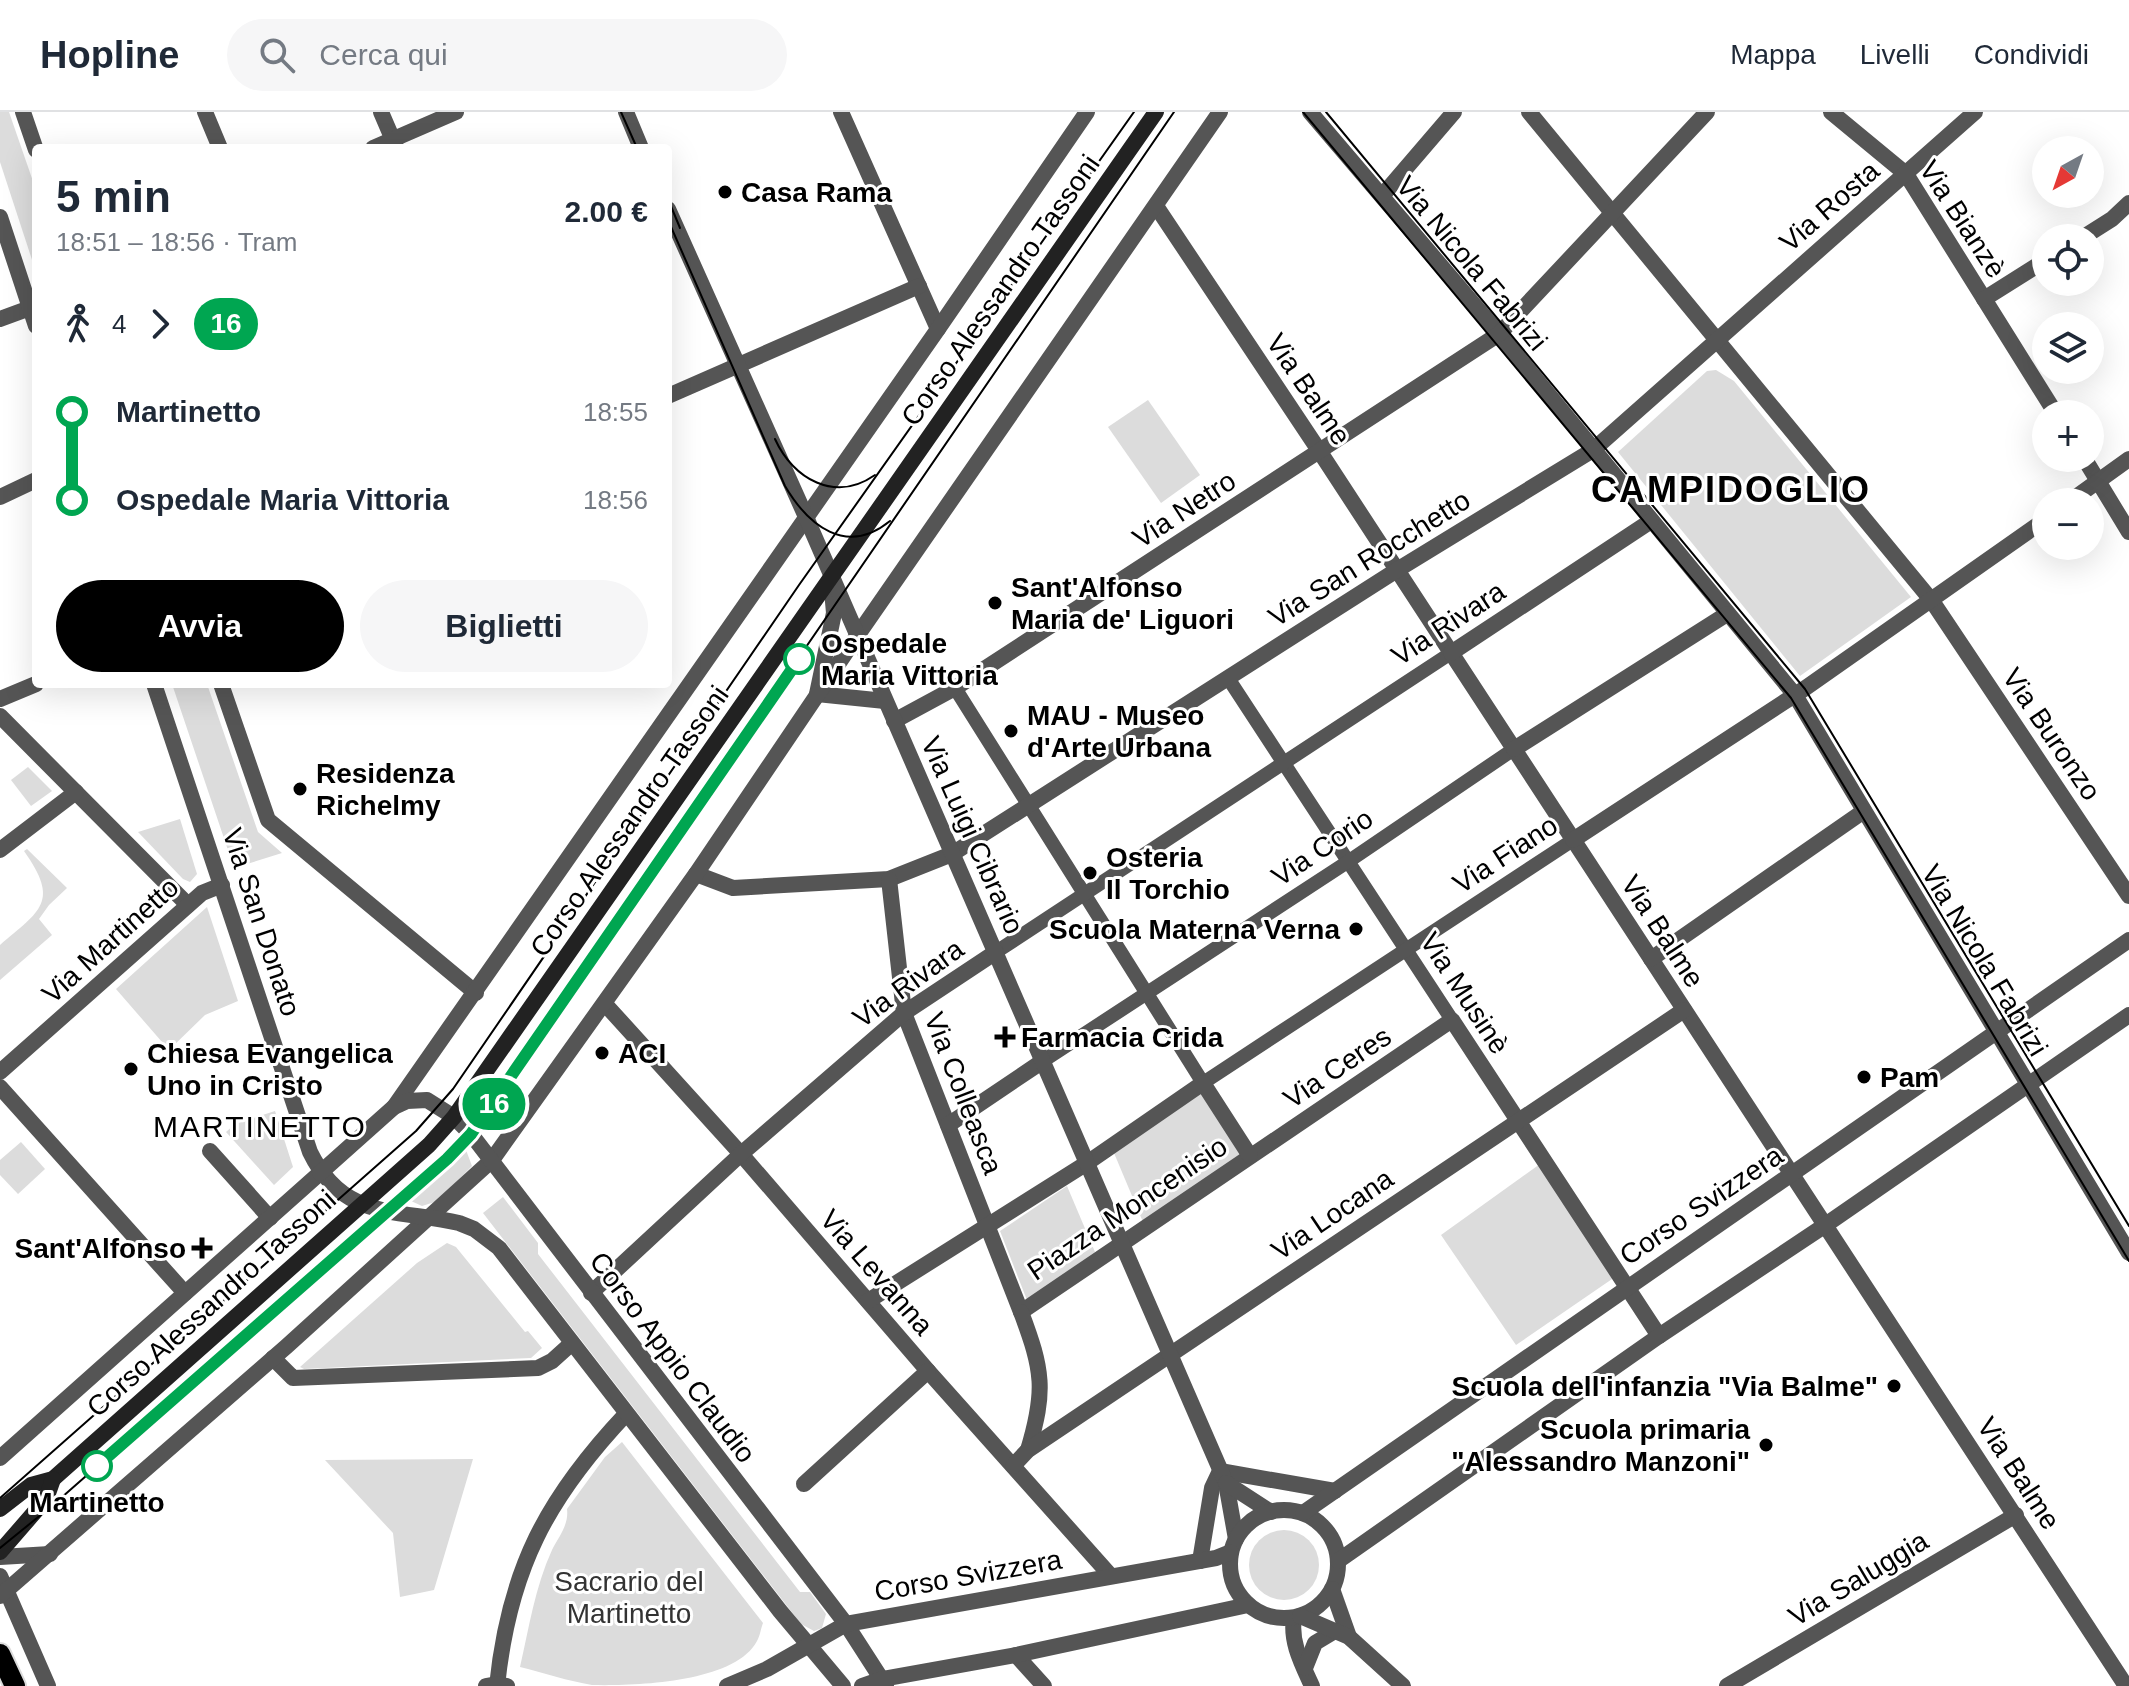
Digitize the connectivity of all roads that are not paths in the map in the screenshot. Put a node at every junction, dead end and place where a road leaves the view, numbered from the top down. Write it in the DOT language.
graph roads {
  1 [pos="23,112"];
  2 [pos="205,112"];
  3 [pos="381,112"];
  4 [pos="456,112"];
  5 [pos="626,112"];
  6 [pos="841,112"];
  7 [pos="1087,112"];
  8 [pos="1156,112"];
  9 [pos="1220,112"];
  10 [pos="1310,112"];
  11 [pos="1454,112"];
  12 [pos="1529,112"];
  13 [pos="1707,112"];
  14 [pos="1831,112"];
  15 [pos="1975,112"];
  16 [pos="34,144"];
  17 [pos="218,144"];
  18 [pos="394,144"];
  19 [pos="639,144"];
  20 [pos="1906,174"];
  21 [pos="1382,196"];
  22 [pos="2129,203"];
  23 [pos="1156,206"];
  24 [pos="1614,214"];
  25 [pos="0,217"];
  26 [pos="672,218"];
  27 [pos="2104,224"];
  28 [pos="2032,269"];
  29 [pos="919,286"];
  30 [pos="1984,299"];
  31 [pos="30,308"];
  32 [pos="32,314"];
  33 [pos="0,319"];
  34 [pos="938,329"];
  35 [pos="1499,334"];
  36 [pos="1717,340"];
  37 [pos="737,366"];
  38 [pos="672,394"];
  39 [pos="2047,400"];
  40 [pos="1593,450"];
  41 [pos="1320,452"];
  42 [pos="2129,459"];
  43 [pos="2093,472"];
  44 [pos="2098,481"];
  45 [pos="32,482"];
  46 [pos="2088,488"];
  47 [pos="0,497"];
  48 [pos="806,517"];
  49 [pos="1651,521"];
  50 [pos="2032,529"];
  51 [pos="2129,532"];
  52 [pos="1397,570"];
  53 [pos="831,577"];
  54 [pos="1932,601"];
  55 [pos="1727,614"];
  56 [pos="857,636"];
  57 [pos="1451,653"];
  58 [pos="1228,678"];
  59 [pos="32,686"];
  60 [pos="155,688"];
  61 [pos="222,688"];
  62 [pos="955,688"];
  63 [pos="817,694"];
  64 [pos="1795,695"];
  65 [pos="0,699"];
  66 [pos="885,701"];
  67 [pos="0,716"];
  68 [pos="894,721"];
  69 [pos="1514,749"];
  70 [pos="1284,763"];
  71 [pos="76,792"];
  72 [pos="1028,805"];
  73 [pos="1864,811"];
  74 [pos="1573,840"];
  75 [pos="0,850"];
  76 [pos="952,854"];
  77 [pos="1349,861"];
  78 [pos="696,874"];
  79 [pos="889,879"];
  80 [pos="222,885"];
  81 [pos="1085,893"];
  82 [pos="2129,896"];
  83 [pos="188,905"];
  84 [pos="2129,940"];
  85 [pos="1406,949"];
  86 [pos="996,952"];
  87 [pos="1651,959"];
  88 [pos="476,993"];
  89 [pos="1147,993"];
  90 [pos="605,1004"];
  91 [pos="1684,1010"];
  92 [pos="904,1013"];
  93 [pos="2129,1015"];
  94 [pos="1452,1020"];
  95 [pos="1996,1031"];
  96 [pos="1043,1061"];
  97 [pos="0,1072"];
  98 [pos="1203,1083"];
  99 [pos="2029,1084"];
  100 [pos="0,1087"];
  101 [pos="394,1107"];
  102 [pos="454,1117"];
  103 [pos="1516,1121"];
  104 [pos="948,1125"];
  105 [pos="210,1151"];
  106 [pos="741,1154"];
  107 [pos="1250,1156"];
  108 [pos="492,1160"];
  109 [pos="1087,1163"];
  110 [pos="320,1173"];
  111 [pos="1792,1176"];
  112 [pos="361,1205"];
  113 [pos="431,1217"];
  114 [pos="270,1218"];
  115 [pos="1824,1226"];
  116 [pos="988,1227"];
  117 [pos="2124,1231"];
  118 [pos="1122,1242"];
  119 [pos="2129,1253"];
  120 [pos="1626,1288"];
  121 [pos="185,1293"];
  122 [pos="591,1293"];
  123 [pos="868,1301"];
  124 [pos="1021,1312"];
  125 [pos="1659,1336"];
  126 [pos="572,1343"];
  127 [pos="1171,1356"];
  128 [pos="273,1358"];
  129 [pos="928,1371"];
  130 [pos="626,1414"];
  131 [pos="1028,1450"];
  132 [pos="0,1458"];
  133 [pos="1013,1466"];
  134 [pos="1223,1477"];
  135 [pos="53,1479"];
  136 [pos="804,1484"];
  137 [pos="1335,1491"];
  138 [pos="0,1509"];
  139 [pos="1271,1512"];
  140 [pos="1303,1513"];
  141 [pos="2016,1515"];
  142 [pos="1233,1545"];
  143 [pos="0,1554"];
  144 [pos="50,1554"];
  145 [pos="1200,1561"];
  146 [pos="1338,1561"];
  147 [pos="1110,1575"];
  148 [pos="2,1588"];
  149 [pos="1332,1589"];
  150 [pos="1248,1605"];
  151 [pos="1297,1617"];
  152 [pos="846,1624"];
  153 [pos="1342,1634"];
  154 [pos="808,1647"];
  155 [pos="0,1654"];
  156 [pos="1016,1655"];
  157 [pos="1305,1668"];
  158 [pos="884,1683"];
  159 [pos="497,1685"];
  160 [pos="15,1686"];
  161 [pos="48,1686"];
  162 [pos="727,1686"];
  163 [pos="843,1686"];
  164 [pos="862,1686"];
  165 [pos="1044,1686"];
  166 [pos="1312,1686"];
  167 [pos="1403,1686"];
  168 [pos="1727,1686"];
  169 [pos="2126,1686"];
  1 -- 16 [label="street"];
  2 -- 17 [label="street"];
  3 -- 18 [label="street"];
  4 -- 18 [label="street"];
  5 -- 19 [label="street"];
  6 -- 29 [label="street"];
  7 -- 34 [label="street, Corso Alessandro Tassoni"];
  8 -- 53 [label="main road, Corso Alessandro Tassoni"];
  9 -- 23 [label="street"];
  10 -- 21 [label="street, Via Nicola Fabrizi"];
  11 -- 21 [label="street"];
  12 -- 24 [label="street, Via Buronzo"];
  13 -- 24 [label="street, Via Netro"];
  14 -- 20 [label="street, Via Bianzè"];
  15 -- 20 [label="street, Via Rosta"];
  20 -- 30 [label="street, Via Bianzè"];
  20 -- 36 [label="street, Via Rosta"];
  21 -- 35 [label="street, Via Nicola Fabrizi"];
  22 -- 27 [label="street"];
  23 -- 41 [label="street, Via Balme"];
  23 -- 56 [label="street"];
  24 -- 35 [label="street, Via Netro"];
  24 -- 36 [label="street, Via Buronzo"];
  25 -- 31 [label="street"];
  26 -- 37 [label="street, Via Luigi Cibrario"];
  28 -- 30 [label="street"];
  29 -- 34 [label="street"];
  29 -- 37 [label="street"];
  30 -- 39 [label="street, Via Bianzè"];
  31 -- 32 [label="street"];
  31 -- 33 [label="street"];
  34 -- 48 [label="street, Corso Alessandro Tassoni"];
  35 -- 40 [label="street, Via Nicola Fabrizi"];
  35 -- 41 [label="street, Via Netro"];
  36 -- 40 [label="street, Via Rosta"];
  36 -- 54 [label="street, Via Buronzo"];
  37 -- 38 [label="street"];
  37 -- 48 [label="street, Via Luigi Cibrario"];
  40 -- 49 [label="street, Via Nicola Fabrizi"];
  40 -- 52 [label="street, Via San Rocchetto"];
  41 -- 52 [label="street, Via Balme"];
  41 -- 62 [label="street, Via Netro"];
  42 -- 44 [label="street"];
  43 -- 44 [label="street"];
  44 -- 46 [label="street"];
  44 -- 51 [label="street"];
  45 -- 47 [label="street"];
  48 -- 53 [label="street, Via Luigi Cibrario"];
  48 -- 88 [label="street, Corso Alessandro Tassoni"];
  49 -- 55 [label="street, Via Nicola Fabrizi"];
  49 -- 57 [label="street, Via Rivara"];
  50 -- 54 [label="street, Via Fiano"];
  52 -- 57 [label="street, Via Balme"];
  52 -- 58 [label="street, Via San Rocchetto"];
  53 -- 56 [label="street, Via Luigi Cibrario"];
  53 -- 63 [label="street"];
  53 -- 102 [label="main road, Corso Alessandro Tassoni"];
  54 -- 64 [label="street, Via Fiano"];
  54 -- 82 [label="street, Via Buronzo"];
  55 -- 64 [label="street, Via Nicola Fabrizi"];
  55 -- 69 [label="street, Via Corio"];
  56 -- 63 [label="street"];
  56 -- 66 [label="street, Via Luigi Cibrario"];
  57 -- 69 [label="street, Via Balme"];
  57 -- 70 [label="street, Via Rivara"];
  58 -- 70 [label="street, Via Musinè"];
  58 -- 72 [label="street, Via San Rocchetto"];
  59 -- 65 [label="street"];
  60 -- 80 [label="street, Via San Donato"];
  61 -- 88 [label="street, Via San Donato"];
  62 -- 68 [label="street, Via Netro"];
  62 -- 72 [label="street"];
  63 -- 66 [label="street"];
  63 -- 78 [label="street"];
  64 -- 73 [label="street, Via Nicola Fabrizi"];
  64 -- 74 [label="street, Via Fiano"];
  66 -- 68 [label="street, Via Luigi Cibrario"];
  67 -- 71 [label="street"];
  68 -- 76 [label="street, Via Luigi Cibrario"];
  69 -- 74 [label="street, Via Balme"];
  69 -- 77 [label="street, Via Corio"];
  70 -- 77 [label="street, Via Musinè"];
  70 -- 81 [label="street, Via Rivara"];
  71 -- 75 [label="street"];
  71 -- 83 [label="street"];
  72 -- 76 [label="street, Via San Rocchetto"];
  72 -- 81 [label="street"];
  73 -- 87 [label="street"];
  73 -- 95 [label="street, Via Nicola Fabrizi"];
  74 -- 85 [label="street, Via Fiano"];
  74 -- 87 [label="street, Via Balme"];
  76 -- 79 [label="street, Via San Rocchetto"];
  76 -- 86 [label="street, Via Luigi Cibrario"];
  77 -- 85 [label="street, Via Musinè"];
  77 -- 89 [label="street, Via Corio"];
  78 -- 79 [label="street, Via San Rocchetto"];
  78 -- 90 [label="street"];
  79 -- 92 [label="street, Via Colleasca"];
  80 -- 83 [label="street, Via Martinetto"];
  80 -- 110 [label="street, Via San Donato"];
  81 -- 86 [label="street, Via Rivara"];
  81 -- 89 [label="street"];
  83 -- 97 [label="street, Via Martinetto"];
  84 -- 95 [label="street, Corso Svizzera"];
  85 -- 94 [label="street, Via Musinè"];
  85 -- 98 [label="street, Via Fiano"];
  86 -- 92 [label="street, Via Rivara"];
  86 -- 96 [label="street, Via Luigi Cibrario"];
  87 -- 91 [label="street, Via Balme"];
  88 -- 101 [label="street, Corso Alessandro Tassoni"];
  89 -- 96 [label="street, Via Corio"];
  89 -- 98 [label="street"];
  90 -- 106 [label="street, Via Levanna"];
  90 -- 108 [label="street"];
  91 -- 103 [label="street, Via Locana"];
  91 -- 111 [label="street, Via Balme"];
  92 -- 104 [label="street, Via Colleasca"];
  92 -- 106 [label="street, Via Rivara"];
  93 -- 99 [label="street"];
  94 -- 103 [label="street, Via Musinè"];
  94 -- 107 [label="street, Via Ceres"];
  95 -- 99 [label="street, Via Nicola Fabrizi"];
  95 -- 111 [label="street, Corso Svizzera"];
  96 -- 104 [label="street, Via Corio"];
  96 -- 109 [label="street, Via Luigi Cibrario"];
  98 -- 107 [label="street, Piazza Moncenisio"];
  98 -- 109 [label="street"];
  99 -- 115 [label="street"];
  99 -- 117 [label="street, Via Nicola Fabrizi"];
  100 -- 121 [label="street"];
  101 -- 102 [label="street, Corso Appio Claudio"];
  101 -- 110 [label="street, Corso Alessandro Tassoni"];
  102 -- 108 [label="street, Corso Appio Claudio"];
  102 -- 112 [label="main road, Corso Alessandro Tassoni"];
  103 -- 120 [label="street, Via Musinè"];
  103 -- 127 [label="street, Via Locana"];
  104 -- 116 [label="street, Via Colleasca"];
  105 -- 114 [label="street, Corso Alessandro Tassoni"];
  106 -- 122 [label="street, Via Rivara"];
  106 -- 123 [label="street, Via Levanna"];
  107 -- 118 [label="street, Piazza Moncenisio"];
  108 -- 113 [label="street"];
  108 -- 122 [label="street, Corso Appio Claudio"];
  109 -- 116 [label="street"];
  109 -- 118 [label="street, Via Luigi Cibrario"];
  110 -- 112 [label="street, Via San Donato"];
  110 -- 114 [label="street, Corso Alessandro Tassoni"];
  111 -- 115 [label="street, Via Balme"];
  111 -- 120 [label="street, Corso Svizzera"];
  112 -- 113 [label="street"];
  112 -- 135 [label="main road, Corso Alessandro Tassoni"];
  113 -- 126 [label="street"];
  113 -- 128 [label="street"];
  114 -- 121 [label="street, Corso Alessandro Tassoni"];
  115 -- 125 [label="street"];
  115 -- 141 [label="street, Via Balme"];
  116 -- 123 [label="street"];
  116 -- 124 [label="street, Piazza Moncenisio"];
  117 -- 119 [label="street, Via Nicola Fabrizi"];
  118 -- 124 [label="street, Piazza Moncenisio"];
  118 -- 127 [label="street, Via Luigi Cibrario"];
  120 -- 125 [label="street, Via Musinè"];
  120 -- 137 [label="street, Corso Svizzera"];
  121 -- 132 [label="street, Corso Alessandro Tassoni"];
  122 -- 152 [label="street, Corso Appio Claudio"];
  123 -- 129 [label="street, Via Levanna"];
  124 -- 131 [label="street"];
  125 -- 146 [label="street"];
  126 -- 128 [label="street"];
  126 -- 130 [label="street"];
  127 -- 131 [label="street, Via Locana"];
  127 -- 134 [label="street, Via Luigi Cibrario"];
  128 -- 144 [label="street"];
  129 -- 133 [label="street, Via Levanna"];
  129 -- 136 [label="street"];
  130 -- 154 [label="street"];
  130 -- 159 [label="street"];
  131 -- 133 [label="street, Via Locana"];
  133 -- 147 [label="street, Via Levanna"];
  134 -- 137 [label="street"];
  134 -- 139 [label="street"];
  134 -- 142 [label="street, Via Luigi Cibrario"];
  134 -- 145 [label="street"];
  135 -- 138 [label="main road, Corso Alessandro Tassoni"];
  135 -- 143 [label="main road, Corso Alessandro Tassoni"];
  137 -- 140 [label="street, Corso Svizzera"];
  139 -- 140 [label="street"];
  139 -- 142 [label="street"];
  140 -- 146 [label="street"];
  141 -- 168 [label="street, Via Saluggia"];
  141 -- 169 [label="street, Via Balme"];
  142 -- 145 [label="street, Corso Svizzera"];
  142 -- 150 [label="street"];
  143 -- 144 [label="street"];
  144 -- 148 [label="street"];
  145 -- 147 [label="street, Corso Svizzera"];
  146 -- 149 [label="street"];
  147 -- 152 [label="street, Corso Svizzera"];
  148 -- 161 [label="street"];
  149 -- 151 [label="street"];
  149 -- 153 [label="street"];
  150 -- 151 [label="street"];
  150 -- 156 [label="street"];
  151 -- 153 [label="street"];
  151 -- 157 [label="street"];
  152 -- 154 [label="street, Corso Svizzera"];
  152 -- 158 [label="street, Corso Appio Claudio"];
  153 -- 157 [label="street"];
  153 -- 167 [label="street"];
  154 -- 162 [label="street, Corso Svizzera"];
  154 -- 163 [label="street"];
  155 -- 160 [label="main road"];
  156 -- 158 [label="street"];
  156 -- 165 [label="street"];
  157 -- 166 [label="street"];
  158 -- 164 [label="street"];
}
